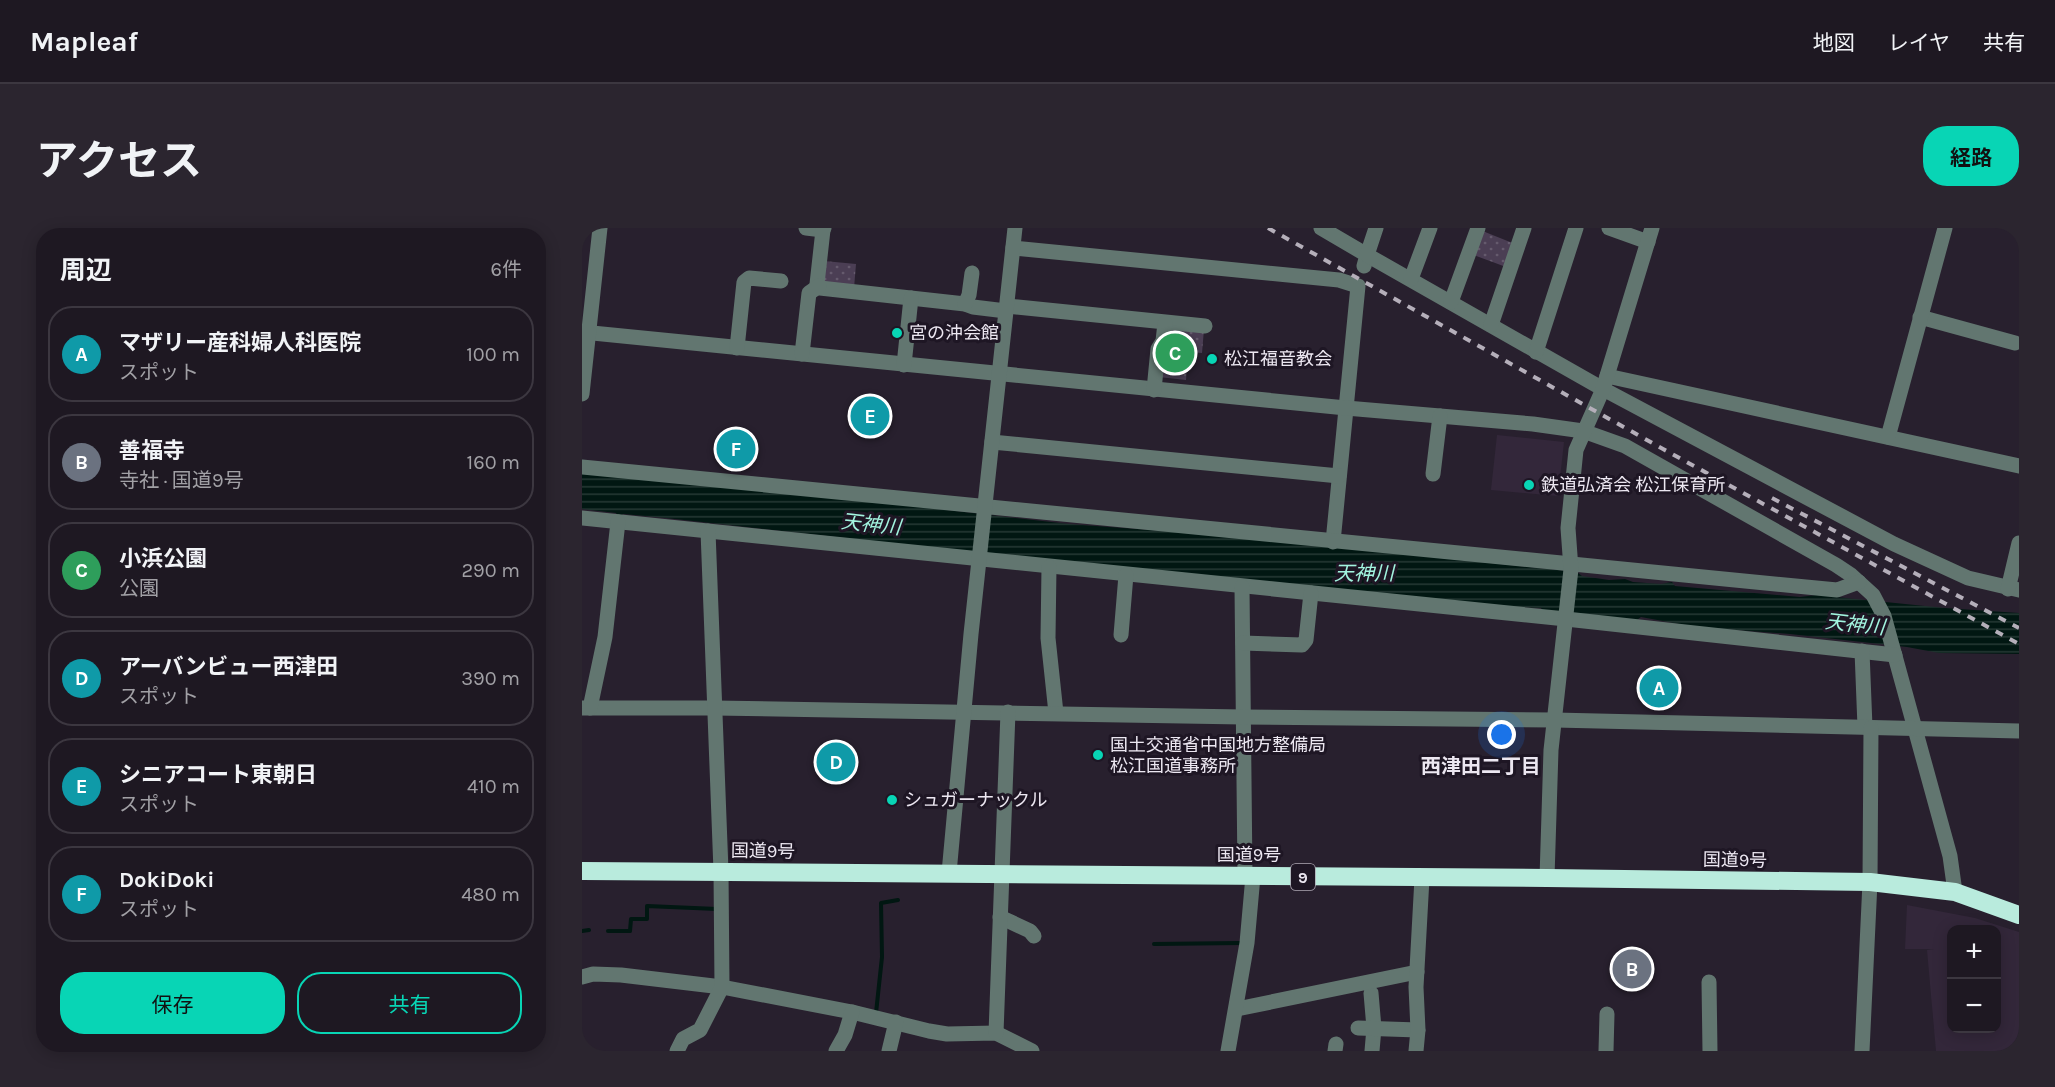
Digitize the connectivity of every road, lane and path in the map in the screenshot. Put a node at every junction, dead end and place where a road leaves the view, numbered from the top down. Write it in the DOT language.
graph roads {
  1 [pos="600,228"];
  2 [pos="806,228"];
  3 [pos="1015,228"];
  4 [pos="1321,228"];
  5 [pos="1376,228"];
  6 [pos="1430,228"];
  7 [pos="1478,228"];
  8 [pos="1524,228"];
  9 [pos="1576,228"];
  10 [pos="1609,228"];
  11 [pos="1945,228"];
  12 [pos="823,229"];
  13 [pos="1650,235"];
  14 [pos="1013,248"];
  15 [pos="1365,260"];
  16 [pos="972,273"];
  17 [pos="1412,279"];
  18 [pos="781,281"];
  19 [pos="819,286"];
  20 [pos="911,298"];
  21 [pos="1451,302"];
  22 [pos="965,304"];
  23 [pos="1006,308"];
  24 [pos="1920,317"];
  25 [pos="1165,323"];
  26 [pos="1205,326"];
  27 [pos="1491,326"];
  28 [pos="585,332"];
  29 [pos="2015,343"];
  30 [pos="737,348"];
  31 [pos="1536,352"];
  32 [pos="802,354"];
  33 [pos="904,365"];
  34 [pos="999,375"];
  35 [pos="1605,383"];
  36 [pos="1154,390"];
  37 [pos="582,394"];
  38 [pos="1346,408"];
  39 [pos="1440,416"];
  40 [pos="1583,431"];
  41 [pos="1888,437"];
  42 [pos="992,442"];
  43 [pos="2019,466"];
  44 [pos="582,467"];
  45 [pos="1433,474"];
  46 [pos="1339,476"];
  47 [pos="985,508"];
  48 [pos="582,518"];
  49 [pos="618,522"];
  50 [pos="708,531"];
  51 [pos="1333,542"];
  52 [pos="2019,543"];
  53 [pos="980,557"];
  54 [pos="1049,567"];
  55 [pos="1571,568"];
  56 [pos="1126,575"];
  57 [pos="1859,582"];
  58 [pos="1242,587"];
  59 [pos="2014,589"];
  60 [pos="1311,593"];
  61 [pos="1566,618"];
  62 [pos="1120,635"];
  63 [pos="1243,643"];
  64 [pos="1862,651"];
  65 [pos="1895,655"];
  66 [pos="586,708"];
  67 [pos="714,708"];
  68 [pos="965,712"];
  69 [pos="1008,712"];
  70 [pos="1056,713"];
  71 [pos="1243,717"];
  72 [pos="1555,720"];
  73 [pos="1915,727"];
  74 [pos="1868,728"];
  75 [pos="2019,731"];
  76 [pos="582,871"];
  77 [pos="721,871"];
  78 [pos="949,873"];
  79 [pos="1002,874"];
  80 [pos="1249,876"];
  81 [pos="1422,878"];
  82 [pos="1547,878"];
  83 [pos="1870,882"];
  84 [pos="1955,892"];
  85 [pos="2019,915"];
  86 [pos="1000,917"];
  87 [pos="1034,936"];
  88 [pos="1417,972"];
  89 [pos="582,977"];
  90 [pos="1709,982"];
  91 [pos="722,987"];
  92 [pos="1371,993"];
  93 [pos="1237,1009"];
  94 [pos="852,1011"];
  95 [pos="1606,1014"];
  96 [pos="896,1022"];
  97 [pos="1358,1028"];
  98 [pos="1374,1028"];
  99 [pos="1418,1030"];
  100 [pos="996,1033"];
  101 [pos="1025,1049"];
  102 [pos="677,1051"];
  103 [pos="836,1051"];
  104 [pos="889,1051"];
  105 [pos="1228,1051"];
  106 [pos="1372,1051"];
  107 [pos="1416,1051"];
  108 [pos="1606,1051"];
  109 [pos="1712,1051"];
  110 [pos="1862,1051"];
  1 -- 28 [label="street"];
  2 -- 12 [label="street"];
  3 -- 14 [label="street"];
  4 -- 15 [label="street"];
  5 -- 15 [label="street"];
  6 -- 17 [label="street"];
  7 -- 21 [label="street"];
  8 -- 27 [label="street"];
  9 -- 31 [label="street"];
  10 -- 13 [label="street"];
  11 -- 24 [label="street"];
  12 -- 19 [label="street"];
  13 -- 35 [label="street"];
  14 -- 23 [label="street"];
  14 -- 38 [label="street"];
  15 -- 17 [label="street"];
  16 -- 22 [label="street"];
  17 -- 21 [label="street"];
  18 -- 30 [label="street"];
  19 -- 20 [label="street"];
  19 -- 32 [label="street"];
  20 -- 22 [label="street"];
  20 -- 33 [label="street"];
  21 -- 27 [label="street"];
  22 -- 23 [label="street"];
  23 -- 25 [label="street"];
  23 -- 34 [label="street"];
  24 -- 29 [label="street"];
  24 -- 41 [label="street"];
  25 -- 26 [label="street"];
  25 -- 36 [label="street"];
  27 -- 31 [label="street"];
  28 -- 30 [label="street"];
  28 -- 37 [label="street"];
  30 -- 32 [label="street"];
  31 -- 35 [label="street"];
  32 -- 33 [label="street"];
  33 -- 34 [label="street"];
  34 -- 36 [label="street"];
  34 -- 42 [label="street"];
  35 -- 40 [label="street"];
  35 -- 41 [label="street"];
  35 -- 59 [label="street"];
  36 -- 38 [label="street"];
  38 -- 39 [label="street"];
  38 -- 46 [label="street"];
  39 -- 40 [label="street"];
  39 -- 45 [label="street"];
  40 -- 55 [label="street"];
  40 -- 57 [label="street"];
  41 -- 43 [label="street"];
  42 -- 46 [label="street"];
  42 -- 47 [label="street"];
  44 -- 47 [label="street"];
  46 -- 51 [label="street"];
  47 -- 51 [label="street"];
  47 -- 53 [label="street"];
  48 -- 49 [label="street"];
  49 -- 50 [label="street"];
  49 -- 66 [label="street"];
  50 -- 53 [label="street"];
  50 -- 67 [label="street"];
  51 -- 55 [label="street"];
  52 -- 59 [label="street"];
  53 -- 54 [label="street"];
  53 -- 68 [label="street"];
  54 -- 56 [label="street"];
  54 -- 70 [label="street"];
  55 -- 57 [label="street"];
  55 -- 61 [label="street"];
  56 -- 58 [label="street"];
  56 -- 62 [label="street"];
  57 -- 65 [label="street"];
  58 -- 60 [label="street"];
  58 -- 63 [label="street"];
  60 -- 61 [label="street"];
  60 -- 63 [label="street"];
  61 -- 64 [label="street"];
  61 -- 72 [label="street"];
  63 -- 71 [label="street"];
  64 -- 65 [label="street"];
  64 -- 74 [label="street"];
  65 -- 73 [label="street"];
  66 -- 67 [label="street"];
  67 -- 68 [label="street"];
  67 -- 77 [label="street"];
  68 -- 69 [label="street"];
  68 -- 78 [label="street"];
  69 -- 70 [label="street"];
  69 -- 79 [label="street"];
  70 -- 71 [label="street"];
  71 -- 72 [label="street"];
  71 -- 80 [label="street"];
  72 -- 74 [label="street"];
  72 -- 82 [label="street"];
  73 -- 74 [label="street"];
  73 -- 75 [label="street"];
  73 -- 84 [label="street"];
  74 -- 83 [label="street"];
  76 -- 77 [label="highway, 国道9号 / 9"];
  77 -- 78 [label="highway, 国道9号 / 9"];
  77 -- 91 [label="street"];
  78 -- 79 [label="highway, 国道9号 / 9"];
  79 -- 80 [label="highway, 国道9号 / 9"];
  79 -- 86 [label="street"];
  80 -- 81 [label="highway, 国道9号 / 9"];
  80 -- 93 [label="street"];
  81 -- 82 [label="highway, 国道9号 / 9"];
  81 -- 88 [label="street"];
  82 -- 83 [label="highway, 国道9号 / 9"];
  83 -- 84 [label="highway, 国道9号 / 9"];
  83 -- 110 [label="street"];
  84 -- 85 [label="highway, 国道9号 / 9"];
  86 -- 87 [label="street"];
  86 -- 100 [label="street"];
  88 -- 93 [label="street"];
  88 -- 99 [label="street"];
  89 -- 91 [label="street"];
  90 -- 109 [label="street"];
  91 -- 94 [label="street"];
  91 -- 102 [label="street"];
  92 -- 98 [label="street"];
  93 -- 105 [label="street"];
  94 -- 96 [label="street"];
  94 -- 103 [label="street"];
  95 -- 108 [label="street"];
  96 -- 100 [label="street"];
  96 -- 104 [label="street"];
  97 -- 98 [label="street"];
  98 -- 99 [label="street"];
  98 -- 106 [label="street"];
  99 -- 107 [label="street"];
  100 -- 101 [label="street"];
}
